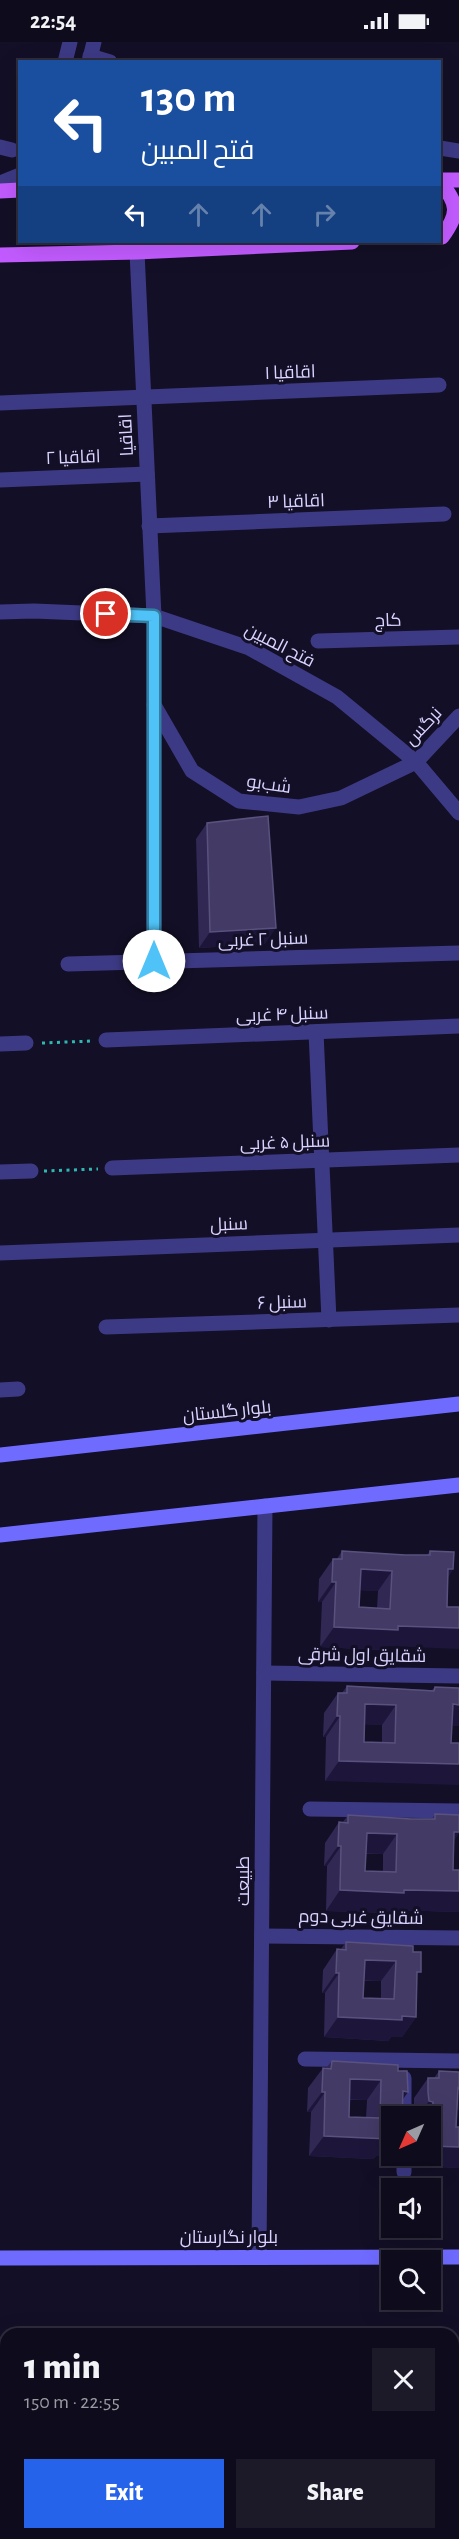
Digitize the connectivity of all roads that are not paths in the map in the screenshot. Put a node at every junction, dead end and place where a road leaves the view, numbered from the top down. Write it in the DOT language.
graph roads {
  1 [pos="70,42"];
  2 [pos="91,53"];
  3 [pos="66,60"];
  4 [pos="106,60"];
  5 [pos="441,148"];
  6 [pos="459,151"];
  7 [pos="18,176"];
  8 [pos="459,180"];
  9 [pos="441,181"];
  10 [pos="441,182"];
  11 [pos="0,183"];
  12 [pos="18,190"];
  13 [pos="0,191"];
  14 [pos="459,236"];
  15 [pos="441,237"];
  16 [pos="330,243"];
  17 [pos="137,252"];
  18 [pos="0,255"];
  19 [pos="439,385"];
  20 [pos="144,397"];
  21 [pos="0,403"];
  22 [pos="147,474"];
  23 [pos="0,480"];
  24 [pos="444,514"];
  25 [pos="149,526"];
  26 [pos="0,612"];
  27 [pos="154,616"];
  28 [pos="459,637"];
  29 [pos="318,641"];
  30 [pos="154,704"];
  31 [pos="459,716"];
  32 [pos="416,762"];
  33 [pos="459,813"];
  34 [pos="459,953"];
  35 [pos="154,961"];
  36 [pos="68,964"];
  37 [pos="459,1026"];
  38 [pos="316,1032"];
  39 [pos="106,1040"];
  40 [pos="26,1043"];
  41 [pos="0,1044"];
  42 [pos="459,1155"];
  43 [pos="322,1160"];
  44 [pos="112,1168"];
  45 [pos="31,1171"];
  46 [pos="0,1172"];
  47 [pos="459,1234"];
  48 [pos="325,1240"];
  49 [pos="0,1253"];
  50 [pos="459,1316"];
  51 [pos="329,1320"];
  52 [pos="106,1327"];
  53 [pos="18,1389"];
  54 [pos="0,1390"];
  55 [pos="459,1404"];
  56 [pos="0,1455"];
  57 [pos="459,1485"];
  58 [pos="265,1506"];
  59 [pos="0,1535"];
  60 [pos="264,1673"];
  61 [pos="459,1676"];
  62 [pos="310,1809"];
  63 [pos="459,1811"];
  64 [pos="262,1935"];
  65 [pos="459,1938"];
  66 [pos="304,2059"];
  67 [pos="404,2060"];
  68 [pos="459,2061"];
  69 [pos="404,2106"];
  70 [pos="404,2166"];
  71 [pos="404,2172"];
  72 [pos="259,2257"];
  73 [pos="0,2258"];
  74 [pos="459,2258"];
  1 -- 3 [label="street"];
  2 -- 4 [label="street"];
  5 -- 6 [label="street"];
  7 -- 11 [label="street"];
  8 -- 9 [label="main road"];
  10 -- 15 [label="main road"];
  12 -- 13 [label="main road"];
  14 -- 15 [label="main road"];
  16 -- 17 [label="main road"];
  17 -- 18 [label="main road"];
  17 -- 20 [label="street, اقاقیا"];
  19 -- 20 [label="street, اقاقیا ۱"];
  20 -- 21 [label="street, اقاقیا ۱"];
  20 -- 22 [label="street, اقاقیا"];
  22 -- 23 [label="street, اقاقیا ۲"];
  22 -- 25 [label="street, اقاقیا"];
  24 -- 25 [label="street, اقاقیا ۳"];
  25 -- 27 [label="street, اقاقیا"];
  26 -- 27 [label="street, فتح المبین"];
  27 -- 30 [label="street, اقاقیا"];
  27 -- 32 [label="street, فتح المبین"];
  28 -- 29 [label="street, کاج"];
  30 -- 32 [label="street, شب‌بو"];
  30 -- 35 [label="street, اقاقیا"];
  31 -- 32 [label="street, نرگس"];
  32 -- 33 [label="street, فتح المبین"];
  34 -- 35 [label="street, سنبل ۲ غربی"];
  35 -- 36 [label="street, سنبل ۲ غربی"];
  37 -- 38 [label="street, سنبل ۴ غربی"];
  38 -- 39 [label="street, سنبل ۴ غربی"];
  38 -- 43 [label="street"];
  40 -- 41 [label="street"];
  42 -- 43 [label="street, سنبل ۵ غربی"];
  43 -- 44 [label="street, سنبل ۵ غربی"];
  43 -- 48 [label="street"];
  45 -- 46 [label="street"];
  47 -- 48 [label="street, سنبل"];
  48 -- 49 [label="street, سنبل"];
  48 -- 51 [label="street"];
  50 -- 51 [label="street, سنبل ۶"];
  51 -- 52 [label="street, سنبل ۶"];
  53 -- 54 [label="street"];
  55 -- 56 [label="main road, بلوار گلستان"];
  57 -- 58 [label="main road"];
  58 -- 59 [label="main road"];
  58 -- 60 [label="street, طبیعت"];
  60 -- 61 [label="street, شقایق اول شرقی"];
  60 -- 64 [label="street, طبیعت"];
  62 -- 63 [label="street"];
  64 -- 65 [label="street, شقایق غربی دوم"];
  64 -- 72 [label="street, طبیعت"];
  66 -- 67 [label="street"];
  67 -- 68 [label="street"];
  67 -- 69 [label="street"];
  70 -- 71 [label="street"];
  72 -- 73 [label="main road, بلوار نگارستان"];
  72 -- 74 [label="main road, بلوار نگارستان"];
}
